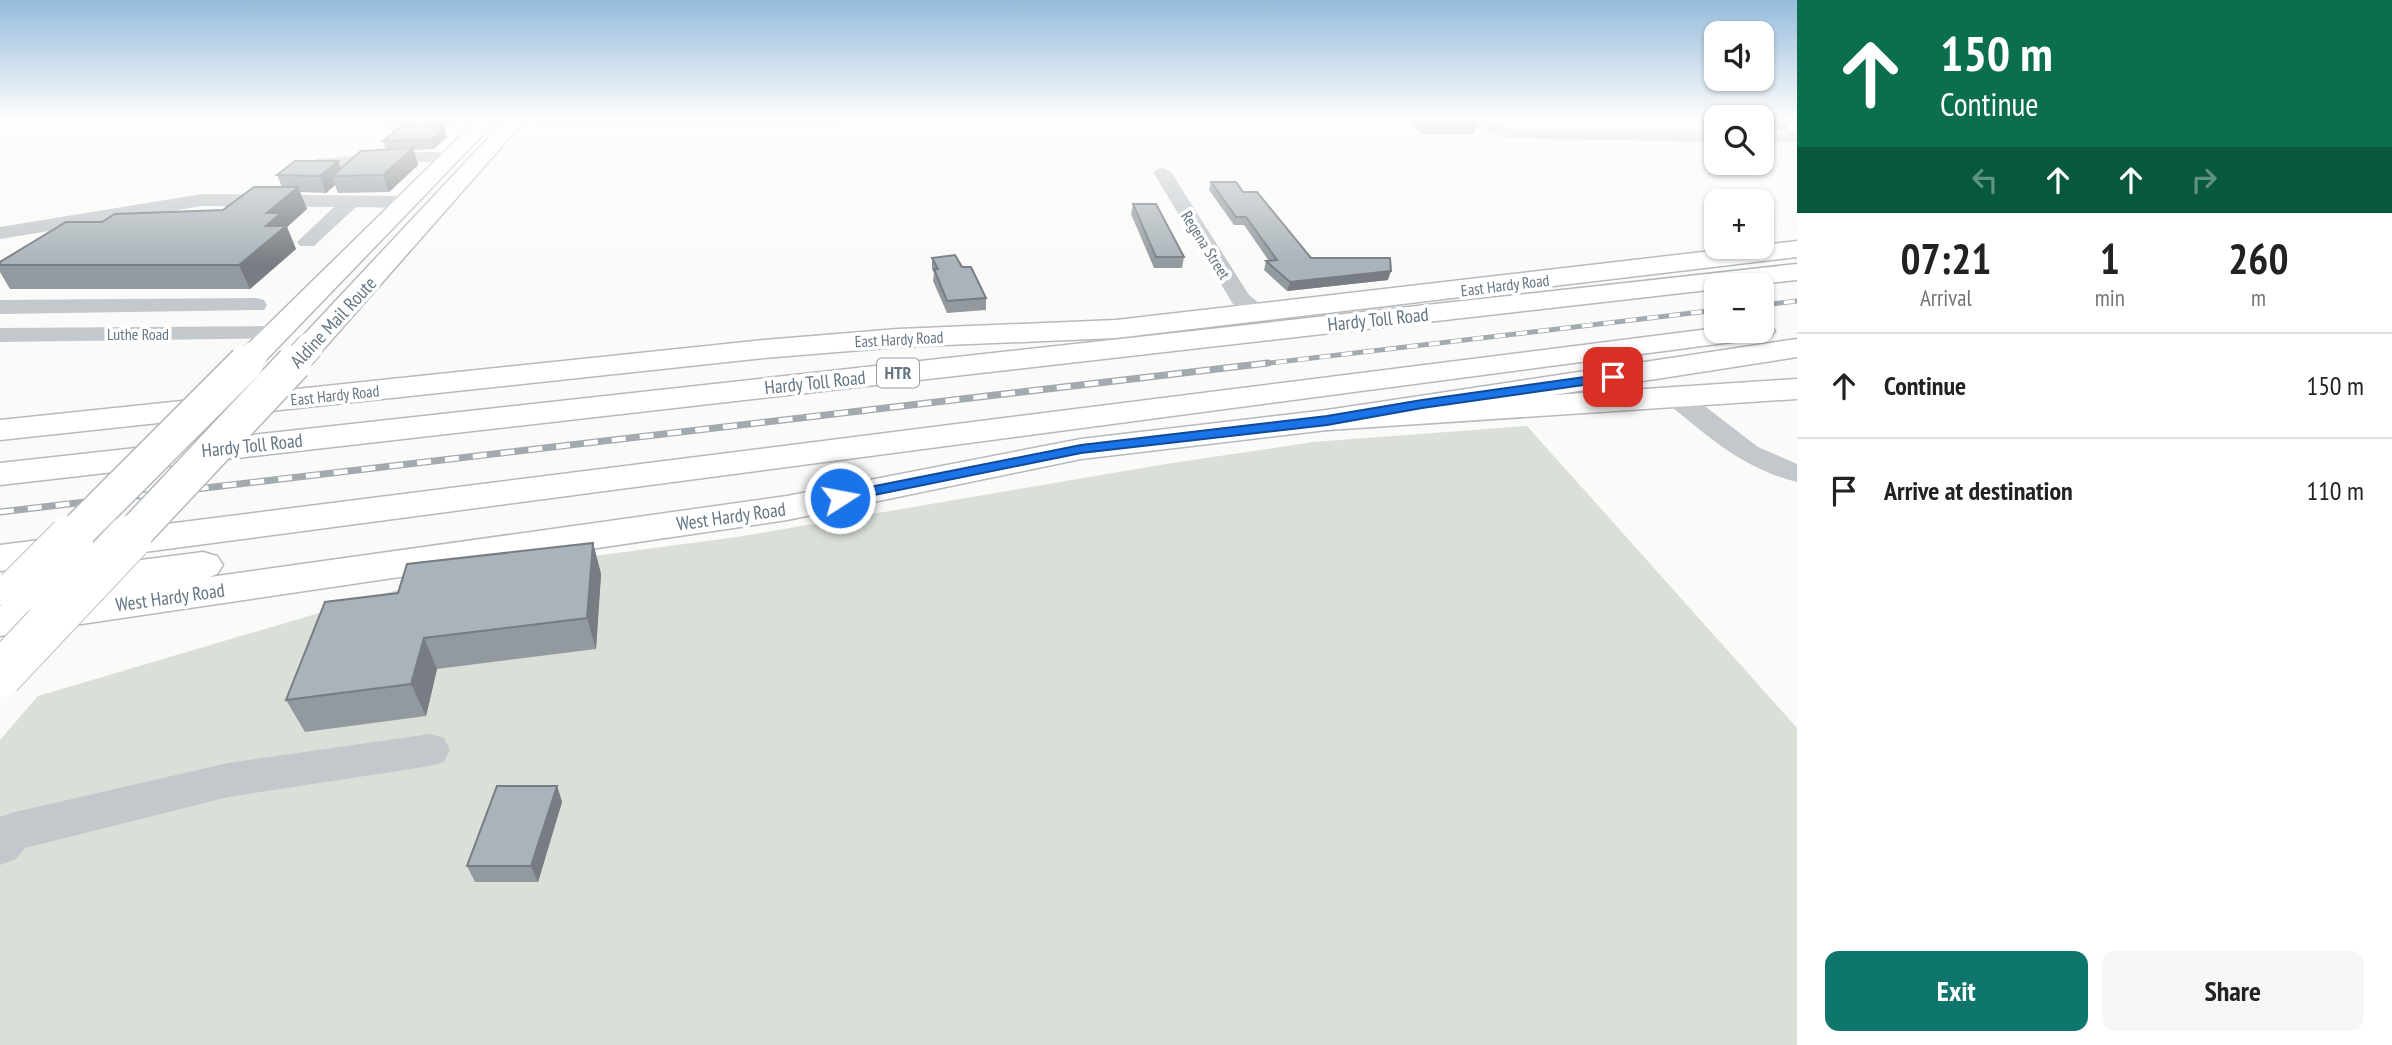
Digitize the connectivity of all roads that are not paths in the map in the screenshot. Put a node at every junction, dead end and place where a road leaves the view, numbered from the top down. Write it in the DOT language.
graph roads {
  1 [pos="441,167"];
  2 [pos="475,167"];
  3 [pos="1163,172"];
  4 [pos="352,201"];
  5 [pos="444,201"];
  6 [pos="405,202"];
  7 [pos="0,233"];
  8 [pos="307,242"];
  9 [pos="1797,251"];
  10 [pos="1797,272"];
  11 [pos="256,306"];
  12 [pos="0,307"];
  13 [pos="1257,311"];
  14 [pos="1797,326"];
  15 [pos="1774,329"];
  16 [pos="1082,332"];
  17 [pos="0,335"];
  18 [pos="1704,340"];
  19 [pos="265,344"];
  20 [pos="1797,348"];
  21 [pos="1797,389"];
  22 [pos="1676,397"];
  23 [pos="1327,421"];
  24 [pos="234,427"];
  25 [pos="0,430"];
  26 [pos="178,433"];
  27 [pos="1081,449"];
  28 [pos="0,451"];
  29 [pos="1797,473"];
  30 [pos="0,474"];
  31 [pos="89,581"];
  32 [pos="4,594"];
  33 [pos="0,675"];
  34 [pos="430,750"];
  35 [pos="0,845"];
  1 -- 6 [label="main road, Aldine Mail Route"];
  2 -- 5 [label="main road, Aldine Mail Route"];
  3 -- 13 [label="street, Regena Street"];
  4 -- 6 [label="street"];
  4 -- 7 [label="street"];
  4 -- 8 [label="street"];
  5 -- 6 [label="main road"];
  5 -- 24 [label="main road, Aldine Mail Route, bridge"];
  6 -- 19 [label="main road, Aldine Mail Route"];
  9 -- 13 [label="main road, East Hardy Road"];
  10 -- 30 [label="main road, Hardy Toll Road / HTR"];
  11 -- 12 [label="street"];
  13 -- 16 [label="main road, East Hardy Road"];
  14 -- 15 [label="main road"];
  16 -- 24 [label="main road"];
  16 -- 25 [label="main road, East Hardy Road"];
  17 -- 19 [label="street, Luthe Road"];
  18 -- 32 [label="main road"];
  19 -- 26 [label="main road, Aldine Mail Route, bridge"];
  20 -- 23 [label="main road"];
  21 -- 22 [label="main road, West Hardy Road"];
  22 -- 23 [label="main road, West Hardy Road"];
  22 -- 29 [label="street"];
  23 -- 27 [label="main road, West Hardy Road"];
  24 -- 26 [label="main road"];
  24 -- 31 [label="main road, Aldine Mail Route, bridge"];
  26 -- 28 [label="main road"];
  26 -- 32 [label="main road, Aldine Mail Route, bridge"];
  27 -- 31 [label="main road"];
  27 -- 32 [label="main road, West Hardy Road"];
  31 -- 32 [label="main road, bridge"];
  31 -- 33 [label="main road, Aldine Mail Route, bridge"];
  34 -- 35 [label="street"];
}
